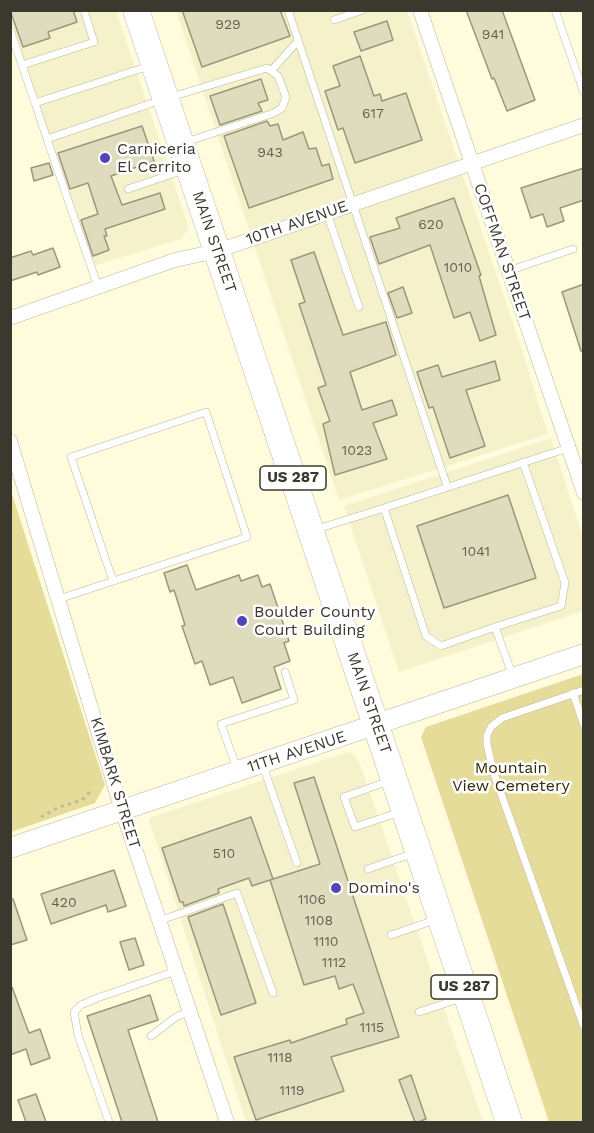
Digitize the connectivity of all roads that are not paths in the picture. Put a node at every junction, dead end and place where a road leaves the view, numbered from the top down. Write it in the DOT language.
graph roads {
  1 [pos="84,10"];
  2 [pos="136,10"];
  3 [pos="288,10"];
  4 [pos="363,10"];
  5 [pos="420,10"];
  6 [pos="555,10"];
  7 [pos="334,20"];
  8 [pos="10,30"];
  9 [pos="298,41"];
  10 [pos="154,64"];
  11 [pos="22,65"];
  12 [pos="271,71"];
  13 [pos="584,93"];
  14 [pos="166,99"];
  15 [pos="35,103"];
  16 [pos="584,125"];
  17 [pos="47,139"];
  18 [pos="181,143"];
  19 [pos="472,164"];
  20 [pos="189,169"];
  21 [pos="128,189"];
  22 [pos="352,204"];
  23 [pos="327,213"];
  24 [pos="573,249"];
  25 [pos="217,251"];
  26 [pos="508,271"];
  27 [pos="98,287"];
  28 [pos="359,307"];
  29 [pos="10,318"];
  30 [pos="10,441"];
  31 [pos="568,448"];
  32 [pos="523,462"];
  33 [pos="447,486"];
  34 [pos="584,493"];
  35 [pos="384,508"];
  36 [pos="311,531"];
  37 [pos="112,582"];
  38 [pos="60,599"];
  39 [pos="495,627"];
  40 [pos="584,654"];
  41 [pos="285,672"];
  42 [pos="513,678"];
  43 [pos="584,690"];
  44 [pos="573,693"];
  45 [pos="376,725"];
  46 [pos="584,725"];
  47 [pos="262,763"];
  48 [pos="238,771"];
  49 [pos="394,779"];
  50 [pos="122,810"];
  51 [pos="405,810"];
  52 [pos="10,848"];
  53 [pos="419,852"];
  54 [pos="297,863"];
  55 [pos="368,869"];
  56 [pos="441,918"];
  57 [pos="159,921"];
  58 [pos="391,935"];
  59 [pos="176,971"];
  60 [pos="273,993"];
  61 [pos="467,997"];
  62 [pos="190,1011"];
  63 [pos="419,1012"];
  64 [pos="584,1027"];
  65 [pos="151,1036"];
  66 [pos="109,1122"];
  67 [pos="227,1122"];
  68 [pos="509,1122"];
  1 -- 11 [label="lane"];
  2 -- 10 [label="highway, MAIN STREET / US 287"];
  3 -- 9 [label="lane"];
  4 -- 7 [label="lane"];
  5 -- 19 [label="street, COFFMAN STREET"];
  6 -- 13 [label="lane"];
  8 -- 11 [label="lane"];
  9 -- 12 [label="lane"];
  9 -- 22 [label="lane"];
  10 -- 14 [label="highway, MAIN STREET / US 287"];
  10 -- 15 [label="lane"];
  11 -- 15 [label="lane"];
  12 -- 14 [label="lane"];
  12 -- 18 [label="lane"];
  14 -- 17 [label="lane"];
  14 -- 18 [label="highway, MAIN STREET / US 287"];
  15 -- 17 [label="lane"];
  16 -- 19 [label="street, 10TH AVENUE"];
  17 -- 27 [label="lane"];
  18 -- 20 [label="highway, MAIN STREET / US 287"];
  19 -- 22 [label="street, 10TH AVENUE"];
  19 -- 26 [label="street, COFFMAN STREET"];
  20 -- 21 [label="lane"];
  20 -- 25 [label="highway, MAIN STREET / US 287"];
  22 -- 23 [label="street, 10TH AVENUE"];
  22 -- 33 [label="lane"];
  23 -- 25 [label="street, 10TH AVENUE"];
  23 -- 28 [label="lane"];
  24 -- 26 [label="lane"];
  25 -- 27 [label="street, 10TH AVENUE"];
  25 -- 36 [label="highway, MAIN STREET / US 287"];
  26 -- 31 [label="street, COFFMAN STREET"];
  27 -- 29 [label="street, 10TH AVENUE"];
  30 -- 38 [label="street, KIMBARK STREET"];
  31 -- 32 [label="lane"];
  31 -- 34 [label="street, COFFMAN STREET"];
  32 -- 33 [label="lane"];
  32 -- 39 [label="lane"];
  33 -- 35 [label="lane"];
  35 -- 36 [label="lane"];
  35 -- 39 [label="lane"];
  36 -- 45 [label="highway, MAIN STREET / US 287"];
  37 -- 37 [label="lane"];
  37 -- 38 [label="lane"];
  38 -- 50 [label="street, KIMBARK STREET"];
  39 -- 42 [label="lane"];
  40 -- 42 [label="street, 11TH AVENUE"];
  41 -- 48 [label="lane"];
  42 -- 45 [label="street, 11TH AVENUE"];
  43 -- 44 [label="lane"];
  44 -- 46 [label="lane"];
  44 -- 64 [label="lane"];
  45 -- 47 [label="street, 11TH AVENUE"];
  45 -- 49 [label="highway, MAIN STREET / US 287"];
  47 -- 48 [label="street, 11TH AVENUE"];
  47 -- 54 [label="lane"];
  48 -- 50 [label="street, 11TH AVENUE"];
  49 -- 51 [label="highway, MAIN STREET / US 287"];
  49 -- 51 [label="lane"];
  50 -- 52 [label="street, 11TH AVENUE"];
  50 -- 57 [label="street, KIMBARK STREET"];
  51 -- 53 [label="highway, MAIN STREET / US 287"];
  53 -- 55 [label="lane"];
  53 -- 56 [label="highway, MAIN STREET / US 287"];
  56 -- 58 [label="lane"];
  56 -- 61 [label="highway, MAIN STREET / US 287"];
  57 -- 59 [label="street, KIMBARK STREET"];
  57 -- 60 [label="lane"];
  59 -- 62 [label="street, KIMBARK STREET"];
  59 -- 66 [label="lane"];
  61 -- 63 [label="lane"];
  61 -- 68 [label="highway, MAIN STREET / US 287"];
  62 -- 65 [label="lane"];
  62 -- 67 [label="street, KIMBARK STREET"];
}
